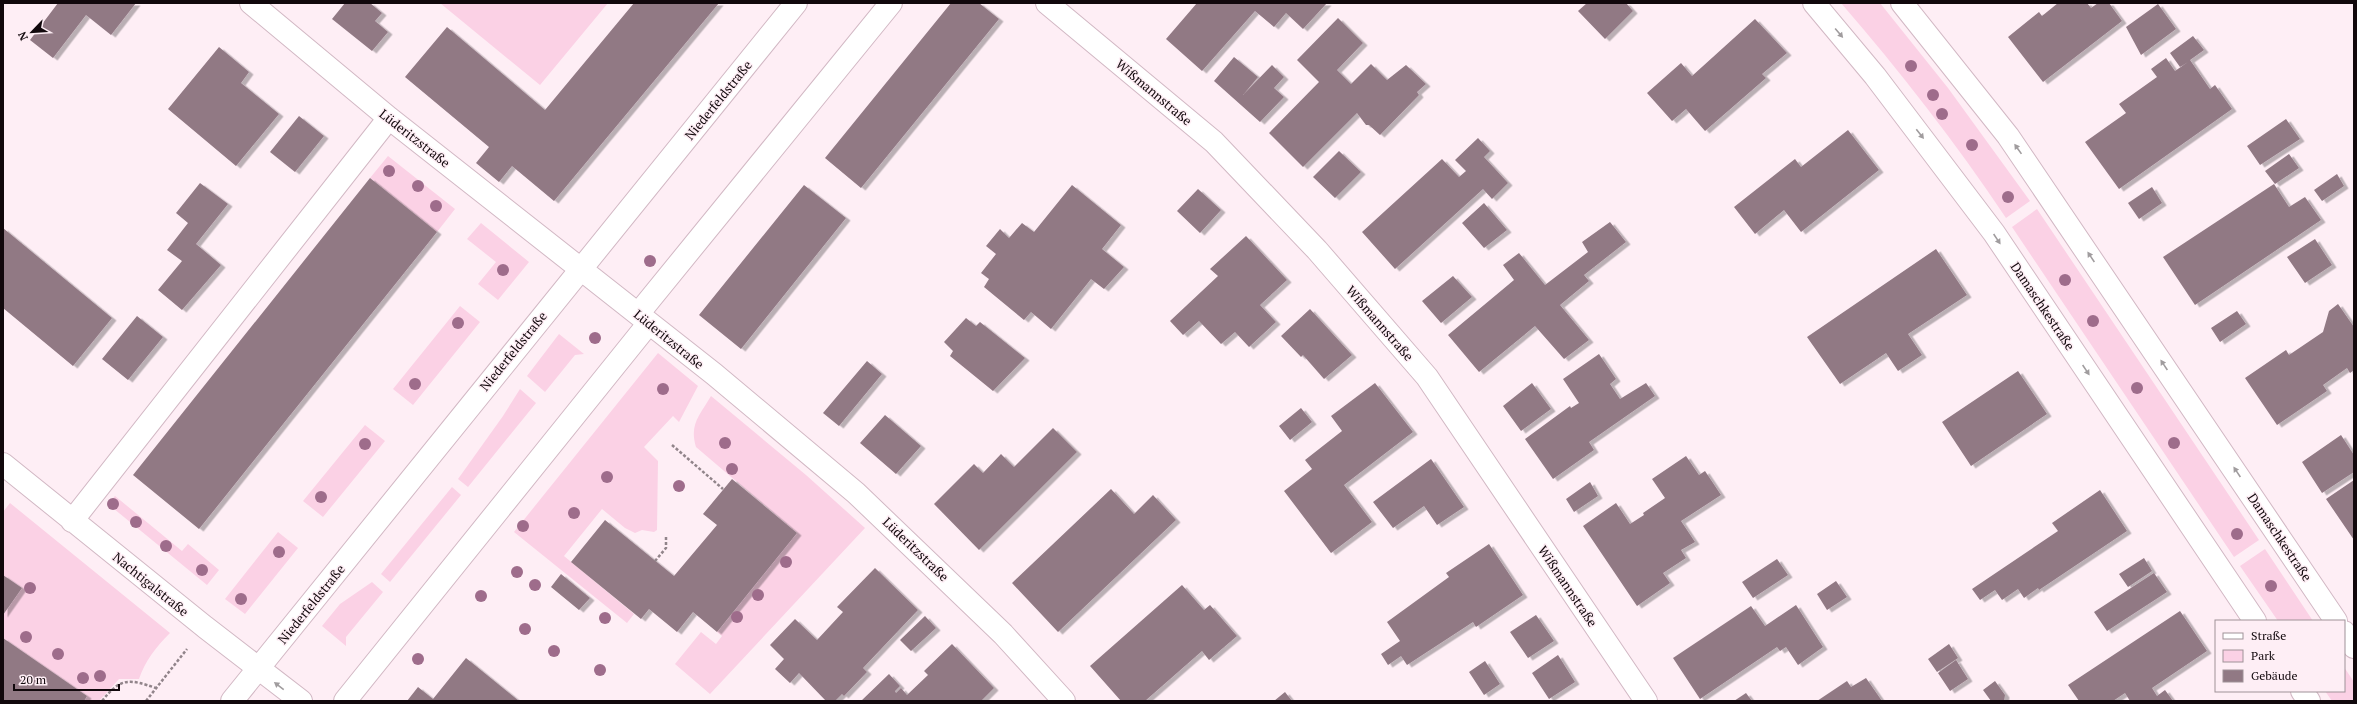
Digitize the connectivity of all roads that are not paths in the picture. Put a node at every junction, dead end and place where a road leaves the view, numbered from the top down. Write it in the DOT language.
graph roads {
  1 [pos="251,3"];
  2 [pos="796,3"];
  3 [pos="891,3"];
  4 [pos="1047,3"];
  5 [pos="1814,3"];
  6 [pos="1902,3"];
  7 [pos="389,118"];
  8 [pos="581,268"];
  9 [pos="644,318"];
  10 [pos="3,464"];
  11 [pos="72,521"];
  12 [pos="2254,620"];
  13 [pos="2335,620"];
  14 [pos="2345,634"];
  15 [pos="2354,647"];
  16 [pos="259,669"];
  17 [pos="2303,692"];
  18 [pos="232,701"];
  19 [pos="301,701"];
  20 [pos="345,701"];
  21 [pos="1064,701"];
  22 [pos="1646,701"];
  23 [pos="2309,701"];
  1 -- 7 [label="street, Lüderitzstraße"];
  2 -- 8 [label="street, Niederfeldstraße"];
  3 -- 9 [label="street"];
  4 -- 22 [label="street, Wißmannstraße"];
  5 -- 12 [label="street, Damaschkestraße, one-way"];
  13 -- 6 [label="street, Damaschkestraße, one-way"];
  7 -- 8 [label="street, Lüderitzstraße"];
  7 -- 11 [label="street"];
  8 -- 9 [label="street, Lüderitzstraße"];
  8 -- 16 [label="street, Niederfeldstraße"];
  9 -- 20 [label="street"];
  9 -- 21 [label="street, Lüderitzstraße"];
  10 -- 11 [label="street, Nachtigalstraße"];
  11 -- 16 [label="street, Nachtigalstraße"];
  14 -- 15 [label="street"];
  16 -- 18 [label="street, Niederfeldstraße"];
  19 -- 16 [label="street, Nachtigalstraße, one-way"];
  17 -- 23 [label="street"];
}
